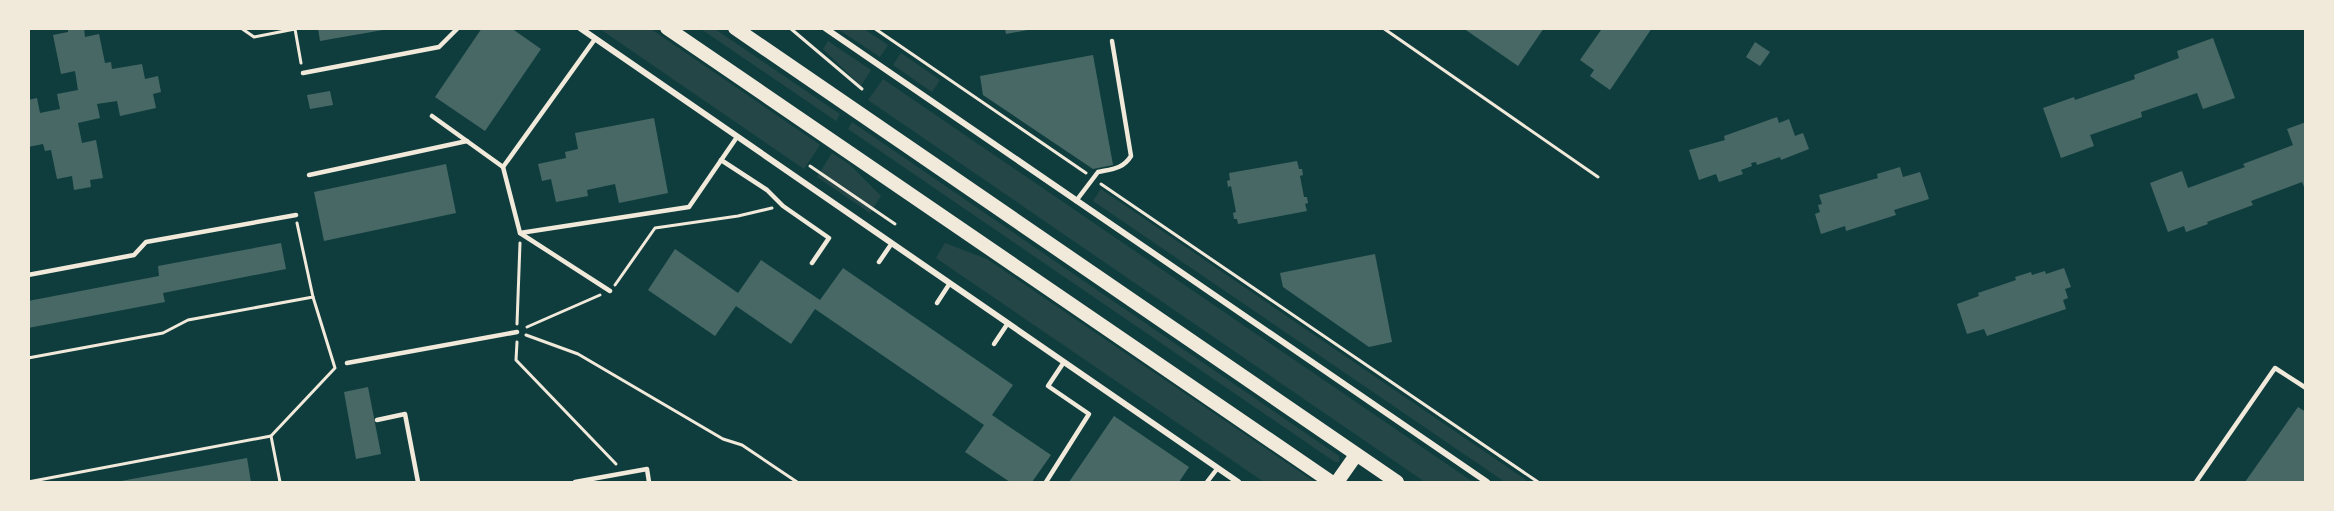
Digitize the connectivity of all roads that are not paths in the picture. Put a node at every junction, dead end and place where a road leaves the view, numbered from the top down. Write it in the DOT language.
graph roads {
  1 [pos="458,28"];
  2 [pos="580,28"];
  3 [pos="667,28"];
  4 [pos="735,28"];
  5 [pos="825,28"];
  6 [pos="595,39"];
  7 [pos="1112,41"];
  8 [pos="303,73"];
  9 [pos="432,116"];
  10 [pos="737,137"];
  11 [pos="467,141"];
  12 [pos="721,160"];
  13 [pos="503,167"];
  14 [pos="309,175"];
  15 [pos="1076,201"];
  16 [pos="296,215"];
  17 [pos="520,232"];
  18 [pos="892,243"];
  19 [pos="879,262"];
  20 [pos="812,263"];
  21 [pos="28,275"];
  22 [pos="950,284"];
  23 [pos="610,291"];
  24 [pos="937,303"];
  25 [pos="1008,323"];
  26 [pos="517,332"];
  27 [pos="994,344"];
  28 [pos="1064,362"];
  29 [pos="347,363"];
  30 [pos="2306,388"];
  31 [pos="377,420"];
  32 [pos="1356,454"];
  33 [pos="1217,469"];
  34 [pos="418,483"];
  35 [pos="575,483"];
  36 [pos="649,483"];
  37 [pos="1046,483"];
  38 [pos="1207,483"];
  39 [pos="1238,483"];
  40 [pos="1330,483"];
  41 [pos="1337,483"];
  42 [pos="1397,483"];
  43 [pos="1487,483"];
  44 [pos="2196,483"];
  1 -- 8 [label="lane"];
  2 -- 6 [label="street"];
  3 -- 40 [label="main road"];
  4 -- 32 [label="main road"];
  5 -- 15 [label="street"];
  6 -- 10 [label="street"];
  6 -- 13 [label="lane"];
  7 -- 15 [label="lane"];
  9 -- 11 [label="lane"];
  10 -- 12 [label="lane"];
  10 -- 18 [label="street"];
  11 -- 13 [label="lane"];
  11 -- 14 [label="lane"];
  12 -- 17 [label="lane"];
  12 -- 20 [label="lane"];
  13 -- 17 [label="lane"];
  15 -- 43 [label="street"];
  16 -- 21 [label="lane"];
  17 -- 23 [label="lane"];
  18 -- 19 [label="lane"];
  18 -- 22 [label="street"];
  22 -- 24 [label="lane"];
  22 -- 25 [label="street"];
  25 -- 27 [label="lane"];
  25 -- 28 [label="street"];
  26 -- 29 [label="lane"];
  28 -- 33 [label="street"];
  28 -- 37 [label="lane"];
  30 -- 44 [label="lane"];
  31 -- 34 [label="lane"];
  32 -- 41 [label="main road"];
  32 -- 42 [label="main road"];
  33 -- 38 [label="lane"];
  33 -- 39 [label="street"];
  35 -- 36 [label="lane"];
}
